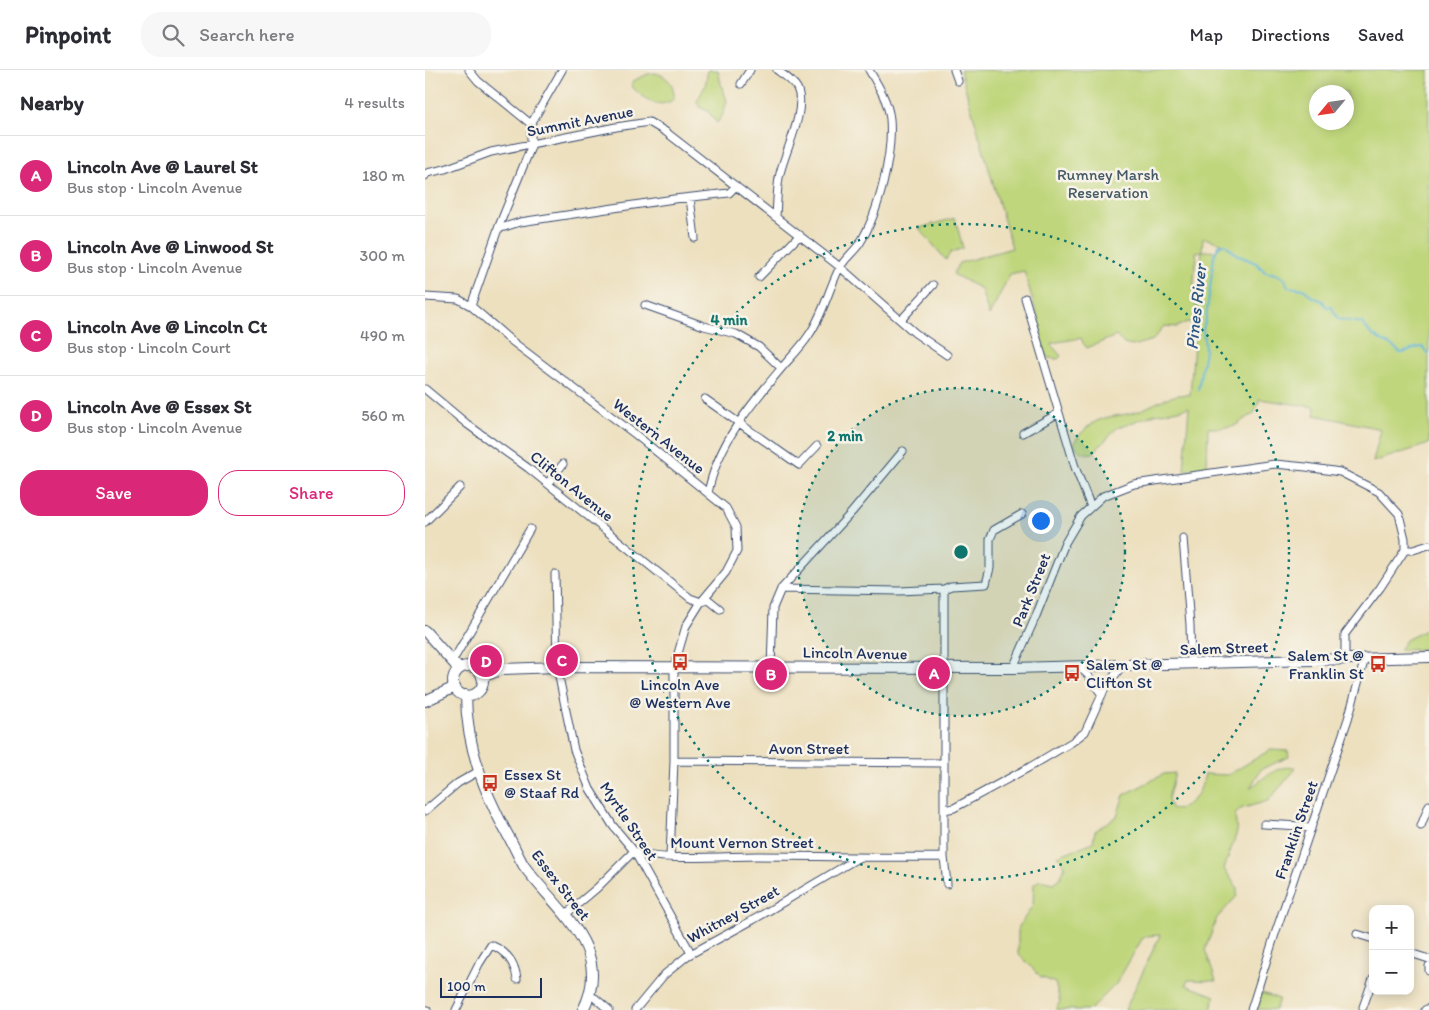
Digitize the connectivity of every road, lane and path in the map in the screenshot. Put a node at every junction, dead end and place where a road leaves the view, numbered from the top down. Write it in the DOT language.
graph roads {
  1 [pos="469,70"];
  2 [pos="562,70"];
  3 [pos="750,70"];
  4 [pos="777,70"];
  5 [pos="869,70"];
  6 [pos="954,70"];
  7 [pos="958,81"];
  8 [pos="741,84"];
  9 [pos="531,124"];
  10 [pos="531,145"];
  11 [pos="426,174"];
  12 [pos="736,186"];
  13 [pos="690,198"];
  14 [pos="776,216"];
  15 [pos="498,229"];
  16 [pos="800,235"];
  17 [pos="695,238"];
  18 [pos="840,266"];
  19 [pos="759,277"];
  20 [pos="933,285"];
  21 [pos="425,297"];
  22 [pos="1025,298"];
  23 [pos="645,305"];
  24 [pos="471,306"];
  25 [pos="901,320"];
  26 [pos="947,355"];
  27 [pos="781,368"];
  28 [pos="425,389"];
  29 [pos="705,399"];
  30 [pos="1059,413"];
  31 [pos="739,422"];
  32 [pos="1023,433"];
  33 [pos="817,446"];
  34 [pos="903,451"];
  35 [pos="563,464"];
  36 [pos="548,483"];
  37 [pos="460,487"];
  38 [pos="707,493"];
  39 [pos="1091,507"];
  40 [pos="1022,514"];
  41 [pos="425,522"];
  42 [pos="530,529"];
  43 [pos="1183,538"];
  44 [pos="1429,545"];
  45 [pos="1405,550"];
  46 [pos="555,574"];
  47 [pos="781,589"];
  48 [pos="944,589"];
  49 [pos="701,602"];
  50 [pos="720,609"];
  51 [pos="425,631"];
  52 [pos="1429,657"];
  53 [pos="1365,658"];
  54 [pos="1345,659"];
  55 [pos="1191,664"];
  56 [pos="456,665"];
  57 [pos="557,666"];
  58 [pos="674,666"];
  59 [pos="771,666"];
  60 [pos="1122,666"];
  61 [pos="1079,667"];
  62 [pos="1013,668"];
  63 [pos="944,669"];
  64 [pos="482,677"];
  65 [pos="455,687"];
  66 [pos="466,695"];
  67 [pos="1102,695"];
  68 [pos="425,701"];
  69 [pos="674,761"];
  70 [pos="944,763"];
  71 [pos="479,772"];
  72 [pos="1429,805"];
  73 [pos="944,810"];
  74 [pos="425,811"];
  75 [pos="1264,824"];
  76 [pos="1421,826"];
  77 [pos="1311,829"];
  78 [pos="635,851"];
  79 [pos="670,857"];
  80 [pos="943,857"];
  81 [pos="859,858"];
  82 [pos="947,884"];
  83 [pos="566,914"];
  84 [pos="1357,934"];
  85 [pos="1369,938"];
  86 [pos="691,953"];
  87 [pos="1414,954"];
  88 [pos="1429,960"];
  89 [pos="1429,966"];
  90 [pos="1429,971"];
  91 [pos="517,979"];
  92 [pos="1369,990"];
  93 [pos="589,996"];
  94 [pos="1363,1007"];
  95 [pos="1429,1008"];
  96 [pos="456,1010"];
  97 [pos="583,1010"];
  98 [pos="609,1010"];
  99 [pos="635,1010"];
  100 [pos="1251,1010"];
  101 [pos="1425,1010"];
  1 -- 9 [label="street"];
  2 -- 9 [label="street"];
  3 -- 8 [label="street"];
  4 -- 14 [label="street"];
  5 -- 18 [label="street"];
  6 -- 7 [label="street"];
  9 -- 10 [label="street"];
  10 -- 11 [label="street, Summit Avenue"];
  10 -- 12 [label="street, Summit Avenue"];
  10 -- 15 [label="street"];
  12 -- 13 [label="street"];
  12 -- 14 [label="street, Summit Avenue"];
  13 -- 15 [label="street"];
  13 -- 17 [label="street"];
  14 -- 16 [label="street, Summit Avenue"];
  15 -- 24 [label="street"];
  16 -- 18 [label="street, Summit Avenue"];
  16 -- 19 [label="street"];
  18 -- 25 [label="street, Summit Avenue"];
  18 -- 27 [label="street"];
  20 -- 25 [label="street"];
  21 -- 24 [label="street, Western Avenue"];
  22 -- 30 [label="street"];
  23 -- 27 [label="street"];
  24 -- 38 [label="street, Western Avenue"];
  25 -- 26 [label="street, Summit Avenue"];
  27 -- 31 [label="street"];
  28 -- 36 [label="street, Clifton Avenue"];
  29 -- 31 [label="street"];
  30 -- 32 [label="street"];
  30 -- 39 [label="street"];
  31 -- 33 [label="street"];
  31 -- 38 [label="street"];
  34 -- 47 [label="street"];
  35 -- 36 [label="street"];
  36 -- 49 [label="street, Clifton Avenue"];
  37 -- 41 [label="street"];
  38 -- 49 [label="street, Western Avenue"];
  39 -- 45 [label="street, Park Street"];
  39 -- 62 [label="street, Park Street"];
  40 -- 48 [label="street"];
  42 -- 56 [label="street"];
  43 -- 55 [label="street"];
  44 -- 45 [label="street"];
  45 -- 54 [label="street"];
  46 -- 57 [label="street, Myrtle Street"];
  47 -- 48 [label="street"];
  47 -- 59 [label="street"];
  48 -- 63 [label="street"];
  49 -- 50 [label="street, Clifton Avenue"];
  49 -- 58 [label="street, Western Avenue"];
  51 -- 56 [label="main road"];
  52 -- 53 [label="main road, Salem Street"];
  53 -- 54 [label="main road, Salem Street"];
  53 -- 77 [label="street, Franklin Street"];
  54 -- 55 [label="main road, Salem Street"];
  55 -- 60 [label="main road, Salem Street"];
  56 -- 64 [label="main road"];
  56 -- 65 [label="main road"];
  57 -- 58 [label="main road, Lincoln Avenue"];
  57 -- 64 [label="main road, Lincoln Avenue"];
  57 -- 78 [label="street, Myrtle Street"];
  58 -- 59 [label="main road, Lincoln Avenue"];
  58 -- 69 [label="street, Western Avenue"];
  59 -- 63 [label="main road, Lincoln Avenue"];
  60 -- 61 [label="main road, Salem Street"];
  60 -- 67 [label="street"];
  61 -- 62 [label="main road, Lincoln Avenue"];
  61 -- 67 [label="street"];
  62 -- 63 [label="main road, Lincoln Avenue"];
  63 -- 70 [label="street"];
  64 -- 66 [label="main road"];
  65 -- 66 [label="main road"];
  65 -- 68 [label="main road"];
  66 -- 71 [label="main road, Essex Street"];
  67 -- 73 [label="street"];
  69 -- 70 [label="street, Avon Street"];
  69 -- 79 [label="street, Western Avenue"];
  70 -- 73 [label="street"];
  71 -- 74 [label="street"];
  71 -- 83 [label="main road, Essex Street"];
  72 -- 76 [label="street"];
  73 -- 80 [label="street"];
  75 -- 77 [label="street"];
  77 -- 100 [label="street, Franklin Street"];
  78 -- 79 [label="street, Mount Vernon Street"];
  78 -- 83 [label="street"];
  78 -- 86 [label="street, Myrtle Street"];
  79 -- 81 [label="street, Mount Vernon Street"];
  80 -- 81 [label="street, Mount Vernon Street"];
  80 -- 82 [label="street"];
  81 -- 86 [label="street, Whitney Street"];
  83 -- 93 [label="main road, Essex Street"];
  84 -- 85 [label="street"];
  86 -- 99 [label="street, Whitney Street"];
  87 -- 88 [label="street"];
  89 -- 90 [label="street"];
  91 -- 96 [label="street"];
  92 -- 94 [label="street"];
  93 -- 97 [label="main road, Essex Street"];
  93 -- 98 [label="street"];
  95 -- 101 [label="street"];
}
